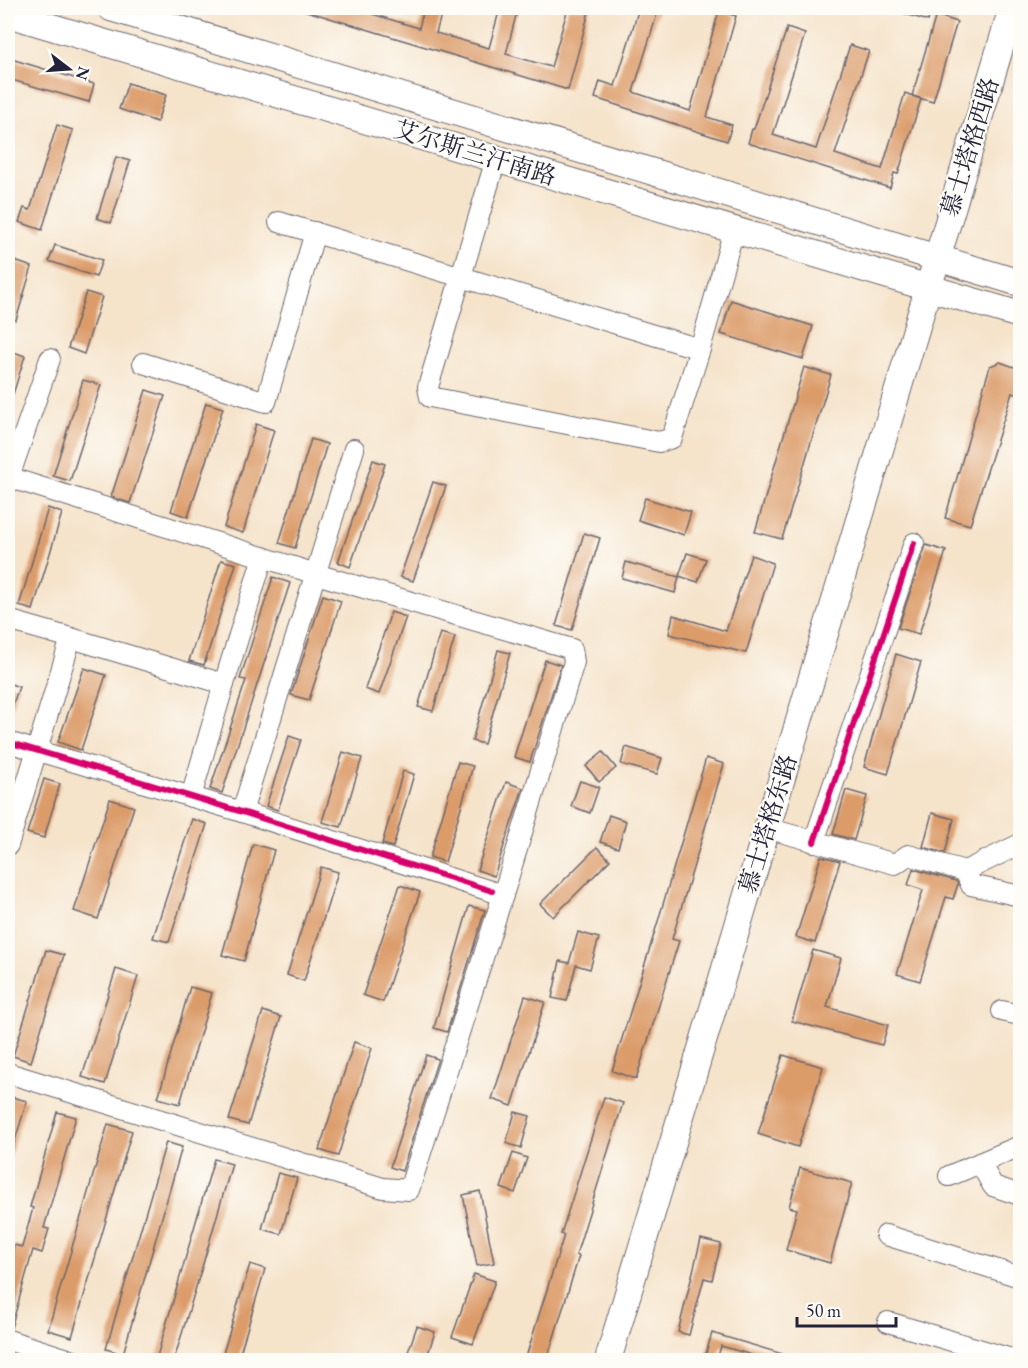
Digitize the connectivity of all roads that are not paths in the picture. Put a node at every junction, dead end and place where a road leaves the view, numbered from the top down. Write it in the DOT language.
graph roads {
  1 [pos="111,8"];
  2 [pos="1012,8"];
  3 [pos="8,14"];
  4 [pos="1020,28"];
  5 [pos="496,159"];
  6 [pos="279,222"];
  7 [pos="734,230"];
  8 [pos="315,232"];
  9 [pos="944,260"];
  10 [pos="461,276"];
  11 [pos="1020,284"];
  12 [pos="935,290"];
  13 [pos="1020,315"];
  14 [pos="700,349"];
  15 [pos="50,358"];
  16 [pos="143,363"];
  17 [pos="354,449"];
  18 [pos="8,479"];
  19 [pos="914,543"];
  20 [pos="263,557"];
  21 [pos="316,574"];
  22 [pos="8,620"];
  23 [pos="71,638"];
  24 [pos="224,684"];
  25 [pos="8,742"];
  26 [pos="37,751"];
  27 [pos="191,797"];
  28 [pos="242,812"];
  29 [pos="781,832"];
  30 [pos="814,842"];
  31 [pos="8,844"];
  32 [pos="1020,844"];
  33 [pos="965,871"];
  34 [pos="498,893"];
  35 [pos="1020,896"];
  36 [pos="8,1073"];
  37 [pos="1020,1146"];
  38 [pos="980,1163"];
  39 [pos="949,1176"];
  40 [pos="1020,1195"];
  41 [pos="886,1235"];
  42 [pos="1020,1277"];
  43 [pos="888,1322"];
  44 [pos="8,1340"];
  45 [pos="71,1360"];
  46 [pos="608,1360"];
  47 [pos="623,1360"];
  48 [pos="1015,1360"];
  1 -- 9 [label="main road, 艾尔斯兰汗南路"];
  2 -- 9 [label="main road, 慕士塔格西路"];
  3 -- 5 [label="main road, 艾尔斯兰汗南路"];
  4 -- 9 [label="main road, 慕士塔格西路"];
  5 -- 7 [label="main road, 艾尔斯兰汗南路"];
  5 -- 10 [label="street"];
  6 -- 8 [label="street"];
  7 -- 12 [label="main road, 艾尔斯兰汗南路"];
  7 -- 14 [label="street"];
  8 -- 10 [label="street"];
  8 -- 16 [label="street"];
  9 -- 11 [label="main road, 艾尔斯兰汗南路"];
  9 -- 12 [label="main road, 慕士塔格西路"];
  10 -- 14 [label="street"];
  10 -- 14 [label="street"];
  12 -- 13 [label="main road, 艾尔斯兰汗南路"];
  12 -- 29 [label="main road, 慕士塔格东路"];
  12 -- 46 [label="main road, 慕士塔格东路"];
  15 -- 18 [label="street"];
  17 -- 21 [label="street"];
  18 -- 20 [label="street"];
  19 -- 30 [label="street"];
  20 -- 21 [label="street"];
  20 -- 24 [label="street"];
  21 -- 28 [label="street"];
  21 -- 34 [label="street"];
  22 -- 23 [label="street"];
  23 -- 24 [label="street"];
  23 -- 26 [label="street"];
  24 -- 27 [label="street"];
  25 -- 26 [label="street"];
  26 -- 27 [label="street"];
  26 -- 31 [label="street"];
  27 -- 28 [label="street"];
  28 -- 34 [label="street"];
  29 -- 30 [label="street"];
  29 -- 47 [label="main road, 慕士塔格东路"];
  30 -- 33 [label="street"];
  32 -- 33 [label="street"];
  33 -- 35 [label="street"];
  34 -- 36 [label="street"];
  37 -- 38 [label="street"];
  38 -- 39 [label="street"];
  38 -- 40 [label="street"];
  41 -- 42 [label="street"];
  43 -- 48 [label="street"];
  44 -- 45 [label="street"];
}
